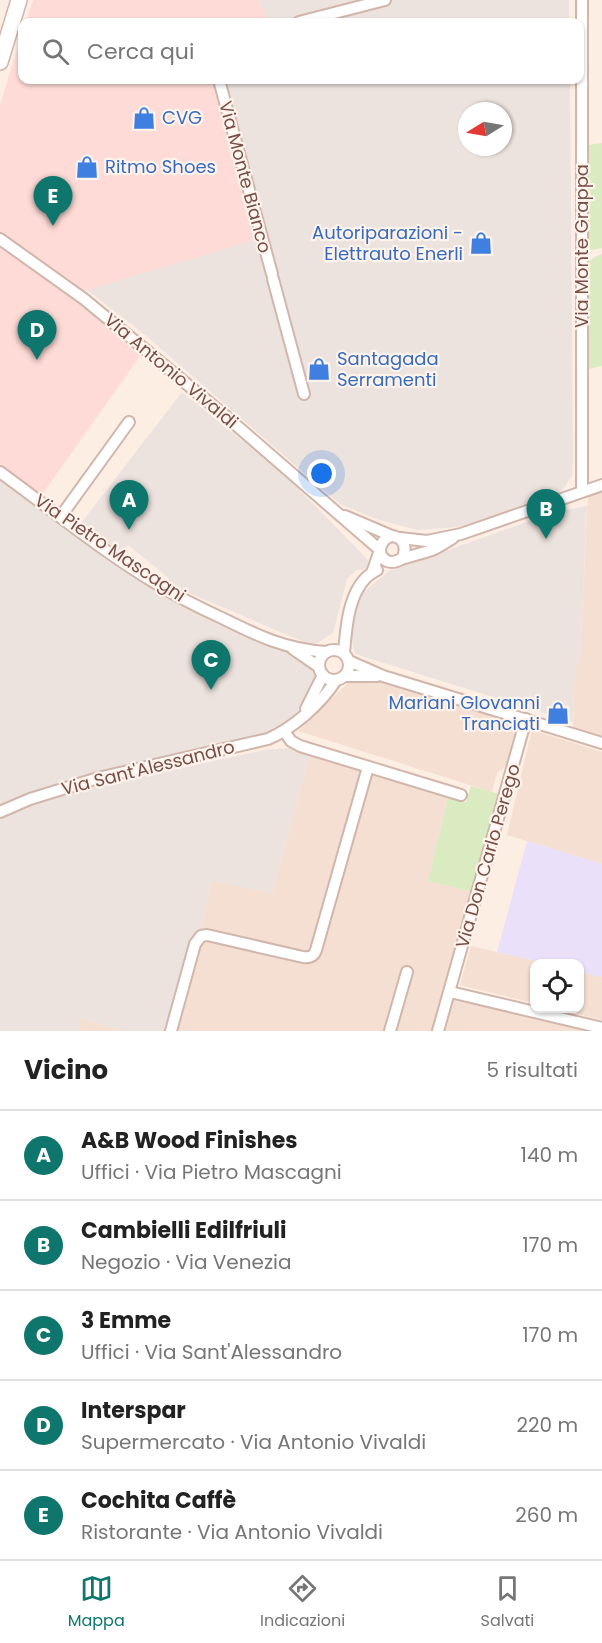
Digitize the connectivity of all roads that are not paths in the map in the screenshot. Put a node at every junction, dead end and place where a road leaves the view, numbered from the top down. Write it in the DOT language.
graph roads {
  1 [pos="19,0"];
  2 [pos="385,0"];
  3 [pos="582,0"];
  4 [pos="315,18"];
  5 [pos="582,18"];
  6 [pos="0,62"];
  7 [pos="220,84"];
  8 [pos="582,84"];
  9 [pos="0,238"];
  10 [pos="304,394"];
  11 [pos="129,422"];
  12 [pos="0,472"];
  13 [pos="602,485"];
  14 [pos="582,491"];
  15 [pos="334,512"];
  16 [pos="61,516"];
  17 [pos="461,534"];
  18 [pos="396,537"];
  19 [pos="380,550"];
  20 [pos="398,561"];
  21 [pos="372,573"];
  22 [pos="290,647"];
  23 [pos="339,654"];
  24 [pos="321,671"];
  25 [pos="383,676"];
  26 [pos="340,678"];
  27 [pos="526,719"];
  28 [pos="294,723"];
  29 [pos="284,731"];
  30 [pos="602,743"];
  31 [pos="368,767"];
  32 [pos="461,795"];
  33 [pos="0,812"];
  34 [pos="407,972"];
  35 [pos="450,992"];
  36 [pos="602,1028"];
  37 [pos="171,1031"];
  38 [pos="390,1031"];
  39 [pos="438,1031"];
  1 -- 6 [label="main road"];
  2 -- 4 [label="street"];
  3 -- 5 [label="street, Via Monte Grappa"];
  7 -- 10 [label="street, Via Monte Bianco"];
  8 -- 14 [label="street, Via Monte Grappa"];
  9 -- 15 [label="street, Via Antonio Vivaldi"];
  11 -- 16 [label="street"];
  12 -- 16 [label="street, Via Pietro Mascagni"];
  13 -- 14 [label="street"];
  14 -- 17 [label="street"];
  15 -- 18 [label="street"];
  15 -- 19 [label="street, Via Antonio Vivaldi"];
  16 -- 22 [label="street, Via Pietro Mascagni"];
  17 -- 18 [label="street"];
  17 -- 20 [label="street"];
  18 -- 19 [label="street"];
  18 -- 20 [label="street"];
  19 -- 20 [label="street"];
  19 -- 21 [label="street"];
  20 -- 21 [label="street"];
  21 -- 23 [label="street"];
  22 -- 23 [label="street, Via Pietro Mascagni"];
  22 -- 24 [label="street, Via Pietro Mascagni"];
  23 -- 24 [label="street"];
  23 -- 25 [label="street"];
  23 -- 26 [label="street"];
  24 -- 26 [label="street"];
  24 -- 28 [label="street, Via Sant'Alessandro"];
  25 -- 26 [label="street"];
  25 -- 27 [label="street"];
  26 -- 28 [label="street, Via Sant'Alessandro"];
  27 -- 30 [label="street"];
  27 -- 35 [label="street, Via Don Carlo Perego"];
  28 -- 29 [label="street, Via Sant'Alessandro"];
  29 -- 31 [label="street"];
  29 -- 33 [label="street, Via Sant'Alessandro"];
  31 -- 32 [label="street"];
  31 -- 37 [label="street"];
  34 -- 38 [label="street"];
  35 -- 36 [label="street"];
  35 -- 39 [label="street, Via Don Carlo Perego"];
}
